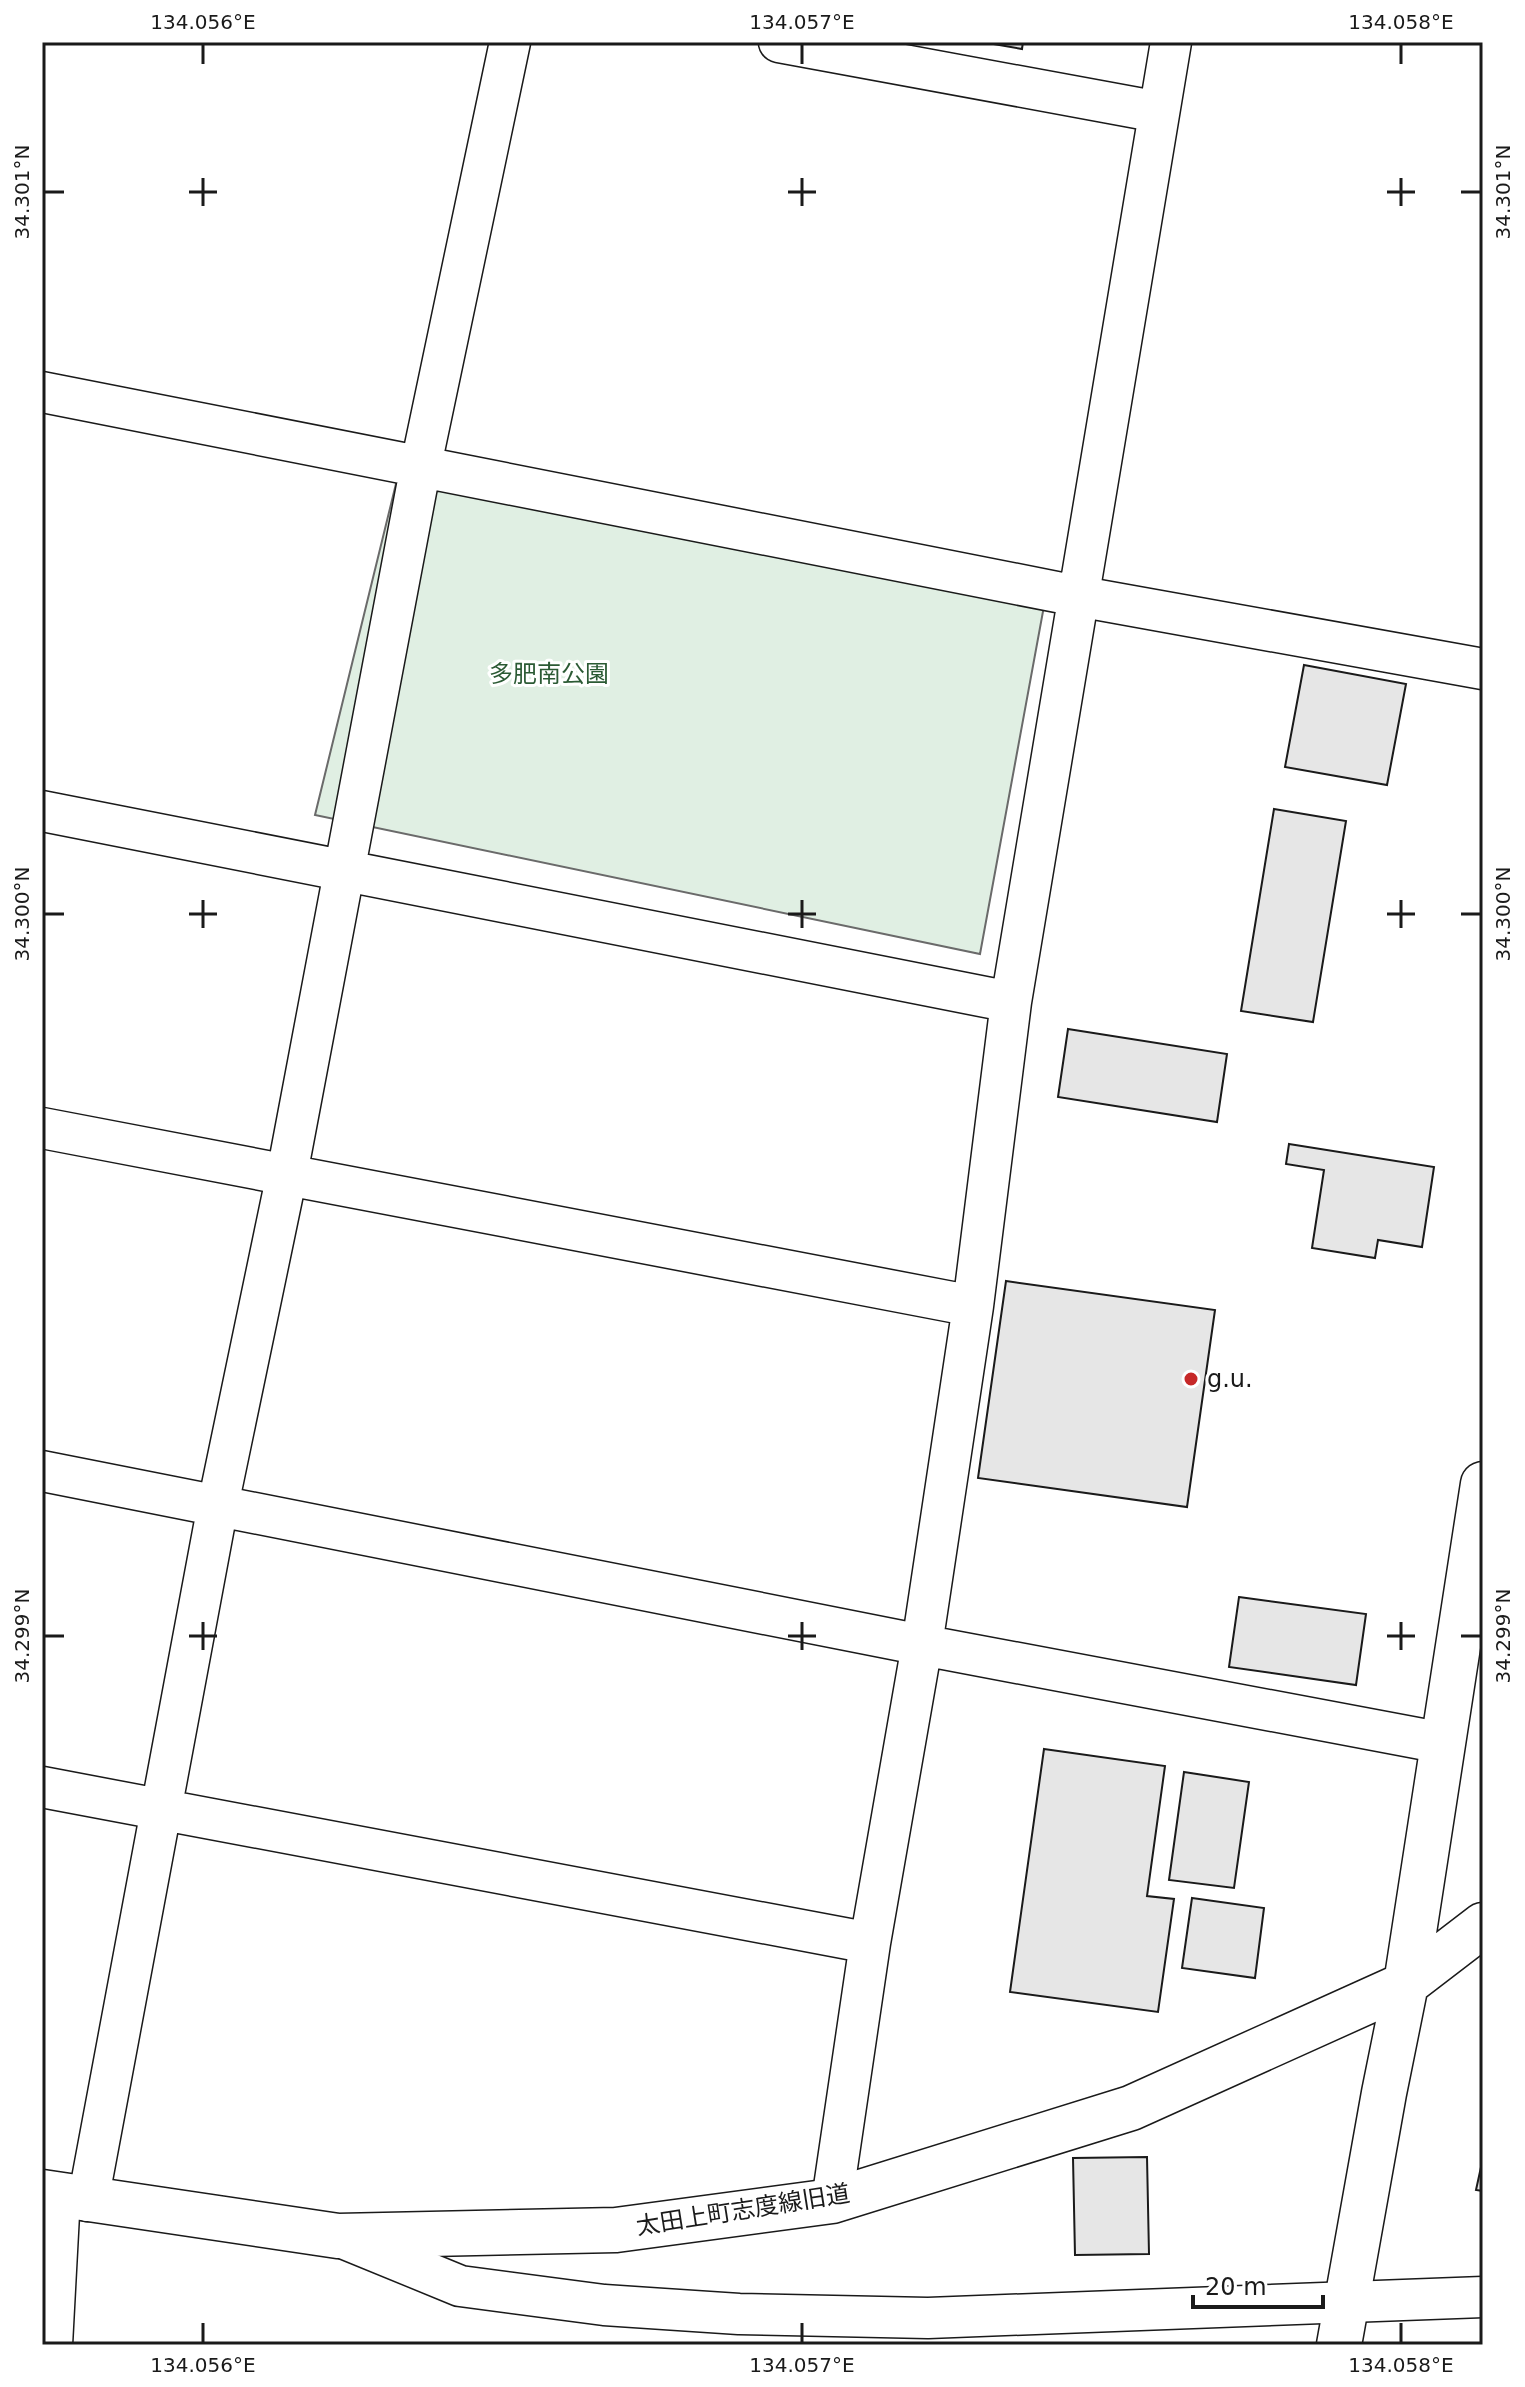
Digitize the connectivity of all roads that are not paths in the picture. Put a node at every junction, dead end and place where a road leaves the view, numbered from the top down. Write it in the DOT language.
graph roads {
  1 [pos="510,42"];
  2 [pos="779,42"];
  3 [pos="1171,42"];
  4 [pos="1159,112"];
  5 [pos="42,392"];
  6 [pos="421,465"];
  7 [pos="1077,596"];
  8 [pos="1483,669"];
  9 [pos="42,811"];
  10 [pos="344,870"];
  11 [pos="1011,1002"];
  12 [pos="42,1128"];
  13 [pos="287,1174"];
  14 [pos="973,1306"];
  15 [pos="42,1471"];
  16 [pos="1483,1484"];
  17 [pos="218,1505"];
  18 [pos="922,1645"];
  19 [pos="1443,1743"];
  20 [pos="42,1787"];
  21 [pos="161,1811"];
  22 [pos="1483,1925"];
  23 [pos="870,1943"];
  24 [pos="1406,1984"];
  25 [pos="63,2196"];
  26 [pos="832,2201"];
  27 [pos="338,2236"];
  28 [pos="1483,2297"];
  29 [pos="1346,2302"];
  30 [pos="50,2345"];
  31 [pos="1339,2345"];
  1 -- 6 [label="street"];
  2 -- 4 [label="street"];
  3 -- 4 [label="street"];
  4 -- 7 [label="street"];
  5 -- 6 [label="street"];
  6 -- 7 [label="street"];
  6 -- 10 [label="street"];
  7 -- 8 [label="street"];
  7 -- 11 [label="street"];
  9 -- 10 [label="street"];
  10 -- 11 [label="street"];
  10 -- 13 [label="street"];
  11 -- 14 [label="street"];
  12 -- 13 [label="street"];
  13 -- 14 [label="street"];
  13 -- 17 [label="street"];
  14 -- 18 [label="street"];
  15 -- 17 [label="street"];
  16 -- 19 [label="street"];
  17 -- 18 [label="street"];
  17 -- 21 [label="street"];
  18 -- 19 [label="street"];
  18 -- 23 [label="street"];
  19 -- 24 [label="street"];
  20 -- 21 [label="street"];
  21 -- 23 [label="street"];
  21 -- 25 [label="street"];
  22 -- 24 [label="street, 太田上町志度線旧道"];
  23 -- 26 [label="street"];
  24 -- 26 [label="street, 太田上町志度線旧道"];
  24 -- 29 [label="street"];
  25 -- 27 [label="street, 太田上町志度線旧道"];
  25 -- 30 [label="street"];
  26 -- 27 [label="street, 太田上町志度線旧道"];
  27 -- 29 [label="street"];
  28 -- 29 [label="street"];
  29 -- 31 [label="street"];
}
